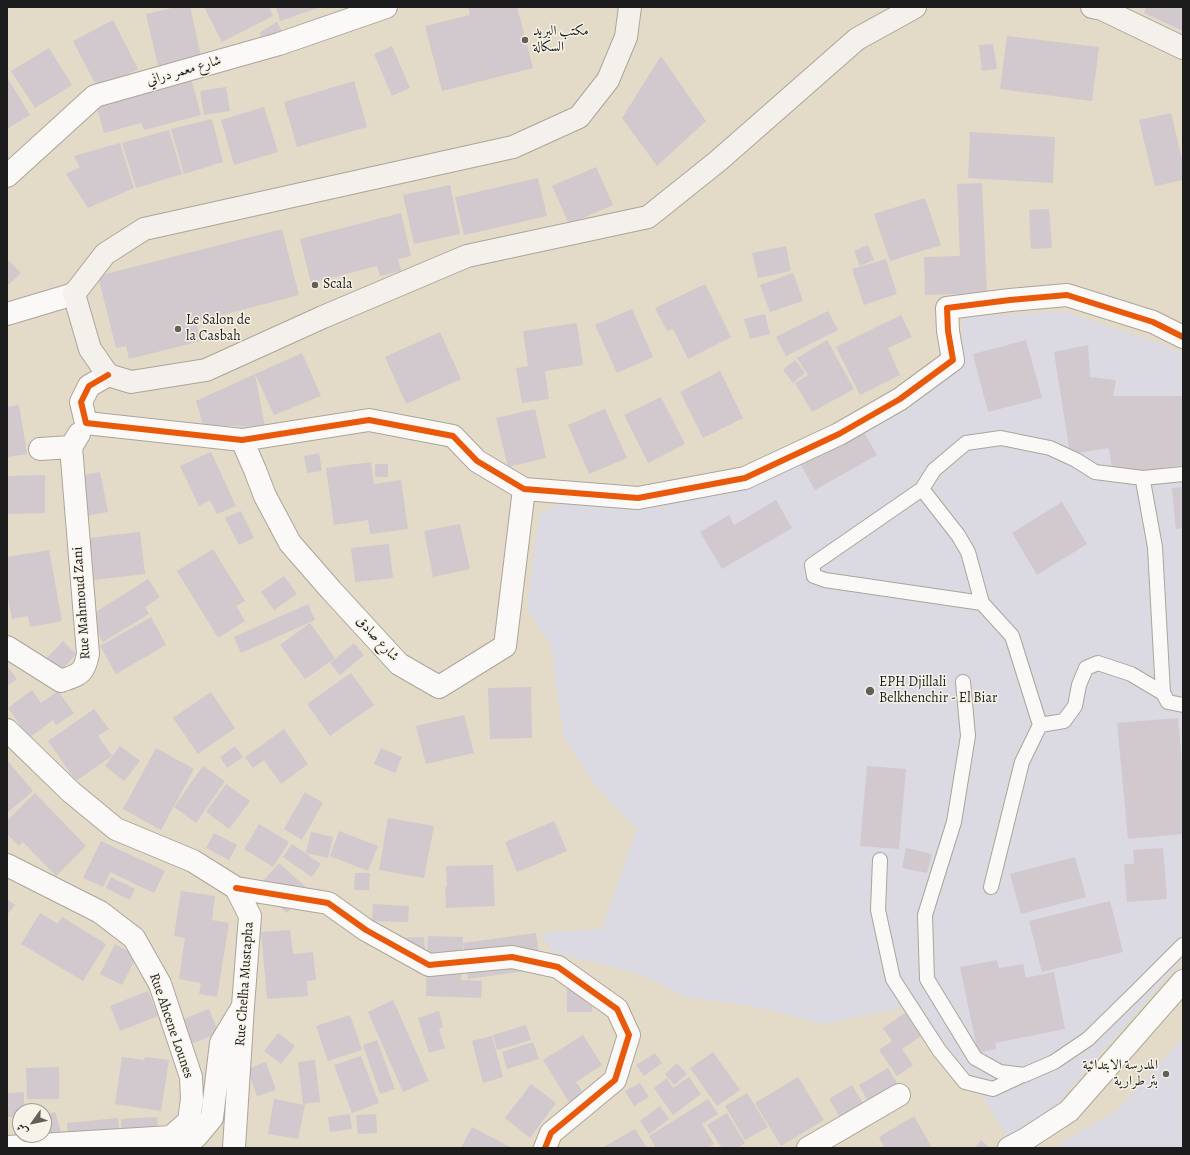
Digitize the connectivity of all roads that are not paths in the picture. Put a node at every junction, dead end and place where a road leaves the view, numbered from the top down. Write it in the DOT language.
graph roads {
  1 [pos="386,7"];
  2 [pos="630,7"];
  3 [pos="915,7"];
  4 [pos="1092,7"];
  5 [pos="1183,48"];
  6 [pos="7,176"];
  7 [pos="74,294"];
  8 [pos="7,314"];
  9 [pos="1183,336"];
  10 [pos="108,375"];
  11 [pos="86,424"];
  12 [pos="242,440"];
  13 [pos="71,447"];
  14 [pos="40,449"];
  15 [pos="1183,474"];
  16 [pos="1143,478"];
  17 [pos="524,489"];
  18 [pos="922,489"];
  19 [pos="982,603"];
  20 [pos="7,647"];
  21 [pos="962,682"];
  22 [pos="1162,693"];
  23 [pos="1183,705"];
  24 [pos="1040,725"];
  25 [pos="7,730"];
  26 [pos="880,860"];
  27 [pos="7,865"];
  28 [pos="991,887"];
  29 [pos="236,888"];
  30 [pos="1183,945"];
  31 [pos="1183,981"];
  32 [pos="243,1006"];
  33 [pos="1024,1075"];
  34 [pos="899,1095"];
  35 [pos="170,1136"];
  36 [pos="7,1147"];
  37 [pos="234,1148"];
  38 [pos="545,1148"];
  39 [pos="808,1148"];
  40 [pos="1009,1148"];
  1 -- 6 [label="street, شارع معمر دراني"];
  2 -- 7 [label="main road"];
  3 -- 10 [label="main road"];
  4 -- 5 [label="main road"];
  7 -- 8 [label="street"];
  7 -- 10 [label="main road"];
  9 -- 17 [label="street"];
  10 -- 11 [label="street"];
  11 -- 12 [label="street"];
  11 -- 13 [label="street"];
  12 -- 17 [label="street"];
  12 -- 17 [label="street, شارع صادق"];
  13 -- 14 [label="street"];
  13 -- 20 [label="street, Rue Mahmoud Zani"];
  15 -- 16 [label="lane"];
  16 -- 18 [label="lane"];
  16 -- 22 [label="lane"];
  18 -- 19 [label="lane"];
  18 -- 19 [label="lane"];
  19 -- 24 [label="lane"];
  21 -- 33 [label="lane"];
  22 -- 23 [label="lane"];
  22 -- 24 [label="lane"];
  24 -- 28 [label="lane"];
  25 -- 29 [label="street"];
  26 -- 33 [label="lane"];
  27 -- 35 [label="street, Rue Ahcene Lounes"];
  29 -- 32 [label="street, Rue Chelha Mustapha"];
  29 -- 38 [label="street"];
  30 -- 33 [label="lane"];
  31 -- 40 [label="street"];
  32 -- 35 [label="street, Rue Ahcene Lounes"];
  32 -- 37 [label="street, Rue Chelha Mustapha"];
  34 -- 39 [label="street"];
  35 -- 36 [label="street"];
}
